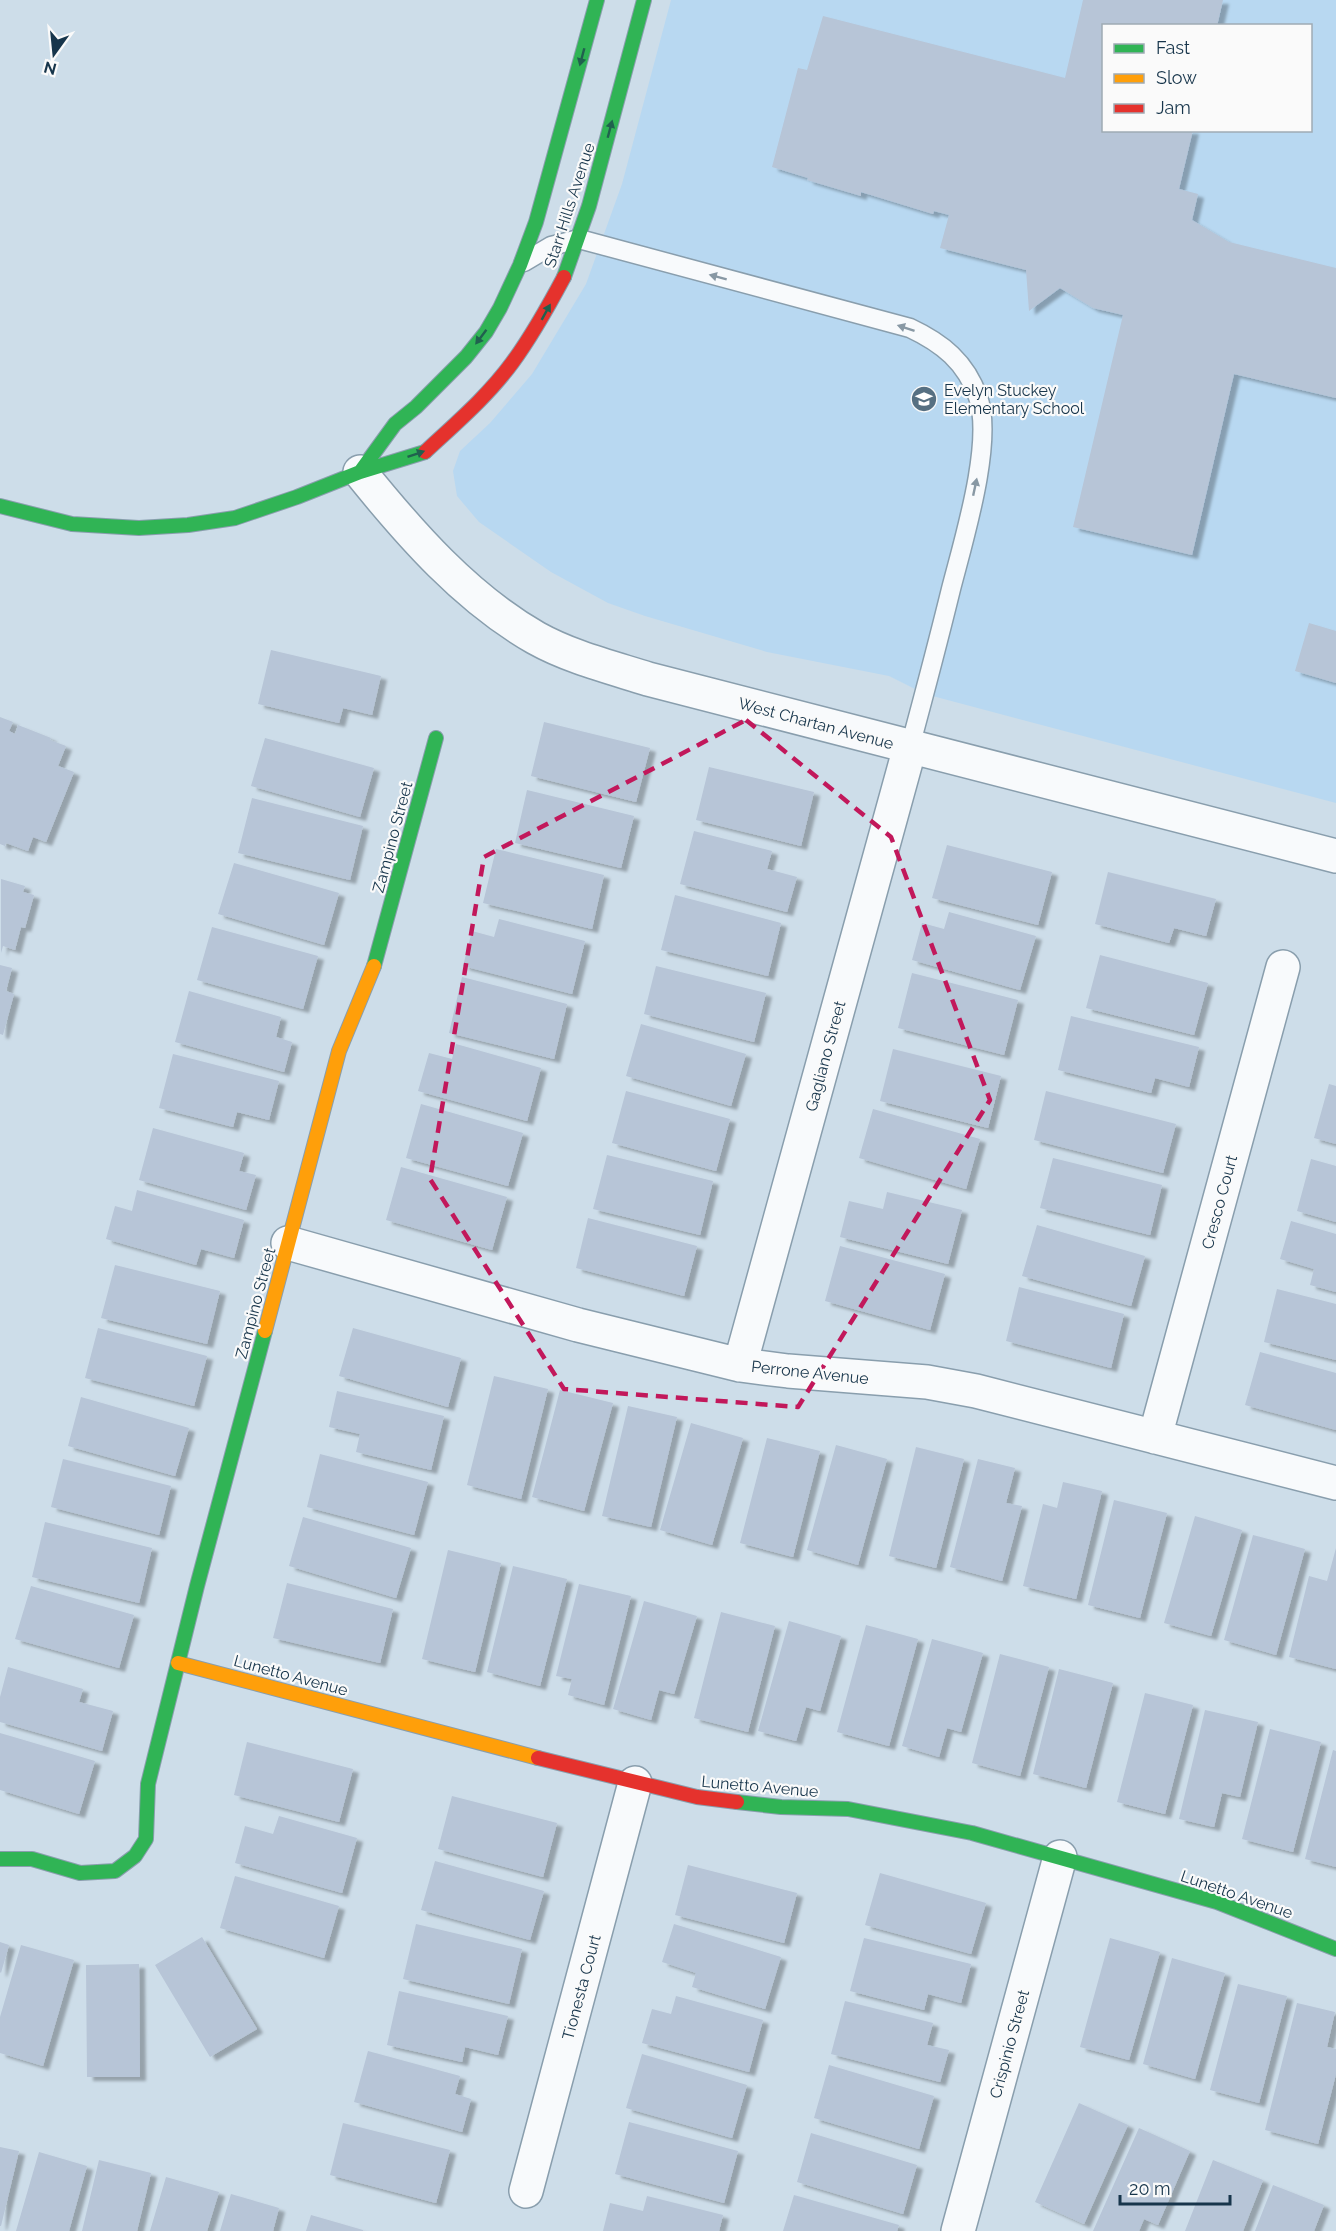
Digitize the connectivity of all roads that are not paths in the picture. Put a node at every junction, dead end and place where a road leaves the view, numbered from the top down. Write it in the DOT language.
graph roads {
  1 [pos="597,0"];
  2 [pos="644,0"];
  3 [pos="579,239"];
  4 [pos="520,265"];
  5 [pos="360,472"];
  6 [pos="0,506"];
  7 [pos="436,738"];
  8 [pos="910,747"];
  9 [pos="1336,856"];
  10 [pos="1283,967"];
  11 [pos="288,1243"];
  12 [pos="740,1365"];
  13 [pos="1155,1437"];
  14 [pos="1336,1483"];
  15 [pos="178,1663"];
  16 [pos="635,1783"];
  17 [pos="1060,1857"];
  18 [pos="0,1859"];
  19 [pos="1336,1949"];
  20 [pos="526,2191"];
  21 [pos="958,2231"];
  1 -- 4 [label="street, Starr Hills Avenue, one-way"];
  3 -- 2 [label="street, Starr Hills Avenue, one-way"];
  3 -- 4 [label="lane"];
  5 -- 3 [label="street, Starr Hills Avenue, one-way"];
  8 -- 3 [label="lane, one-way"];
  4 -- 5 [label="street, Starr Hills Avenue, one-way"];
  5 -- 6 [label="street, Starr Hills Avenue"];
  5 -- 8 [label="street, West Chartan Avenue"];
  7 -- 11 [label="street, Zampino Street"];
  8 -- 9 [label="street, West Chartan Avenue"];
  8 -- 12 [label="street, Gagliano Street"];
  10 -- 13 [label="street, Cresco Court"];
  11 -- 12 [label="street, Perrone Avenue"];
  11 -- 15 [label="street, Zampino Street"];
  12 -- 13 [label="street, Perrone Avenue"];
  13 -- 14 [label="street, Perrone Avenue"];
  15 -- 16 [label="street, Lunetto Avenue"];
  15 -- 18 [label="street, Zampino Street"];
  16 -- 17 [label="street, Lunetto Avenue"];
  16 -- 20 [label="street, Tionesta Court"];
  17 -- 19 [label="street, Lunetto Avenue"];
  17 -- 21 [label="street, Crispinio Street"];
}
